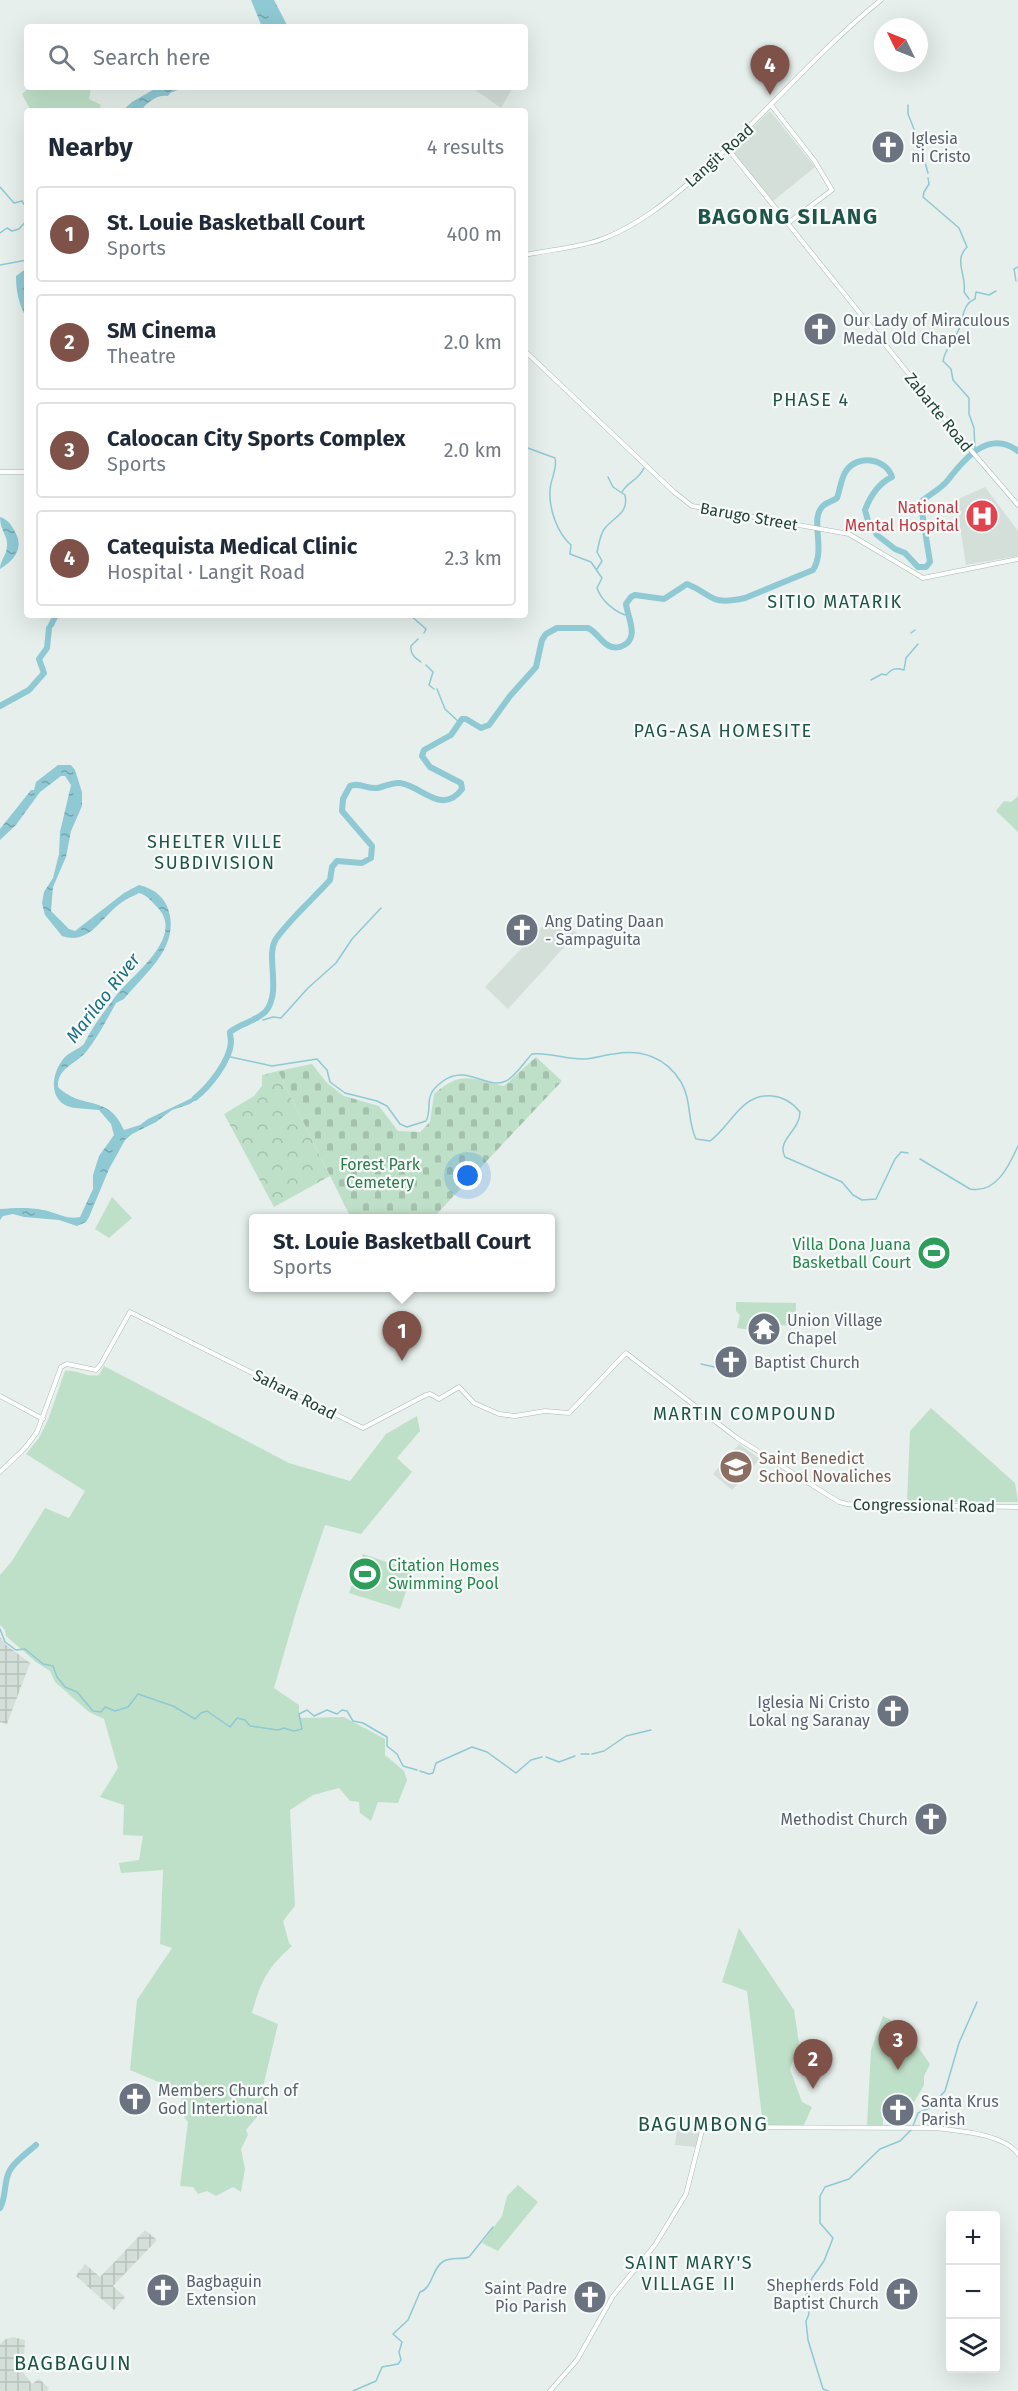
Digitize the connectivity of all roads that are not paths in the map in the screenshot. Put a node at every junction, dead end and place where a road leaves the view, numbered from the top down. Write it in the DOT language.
graph roads {
  1 [pos="880,0"];
  2 [pos="771,105"];
  3 [pos="728,149"];
  4 [pos="788,223"];
  5 [pos="528,254"];
  6 [pos="528,354"];
  7 [pos="0,472"];
  8 [pos="24,472"];
  9 [pos="1018,505"];
  10 [pos="1018,559"];
  11 [pos="626,1353"];
  12 [pos="0,1396"];
  13 [pos="43,1419"];
  14 [pos="0,1472"];
  15 [pos="1018,1506"];
  16 [pos="1018,2154"];
  17 [pos="550,2391"];
  1 -- 2 [label="main road, Langit Road"];
  2 -- 3 [label="main road, Langit Road"];
  2 -- 4 [label="main road"];
  3 -- 4 [label="main road, Zabarte Road"];
  3 -- 5 [label="main road, Langit Road"];
  4 -- 9 [label="main road, Zabarte Road"];
  6 -- 10 [label="main road, Barugo Street"];
  7 -- 8 [label="main road"];
  11 -- 13 [label="main road, Sahara Road"];
  11 -- 15 [label="main road, Congressional Road"];
  12 -- 13 [label="main road"];
  13 -- 14 [label="main road"];
  16 -- 17 [label="main road"];
}
